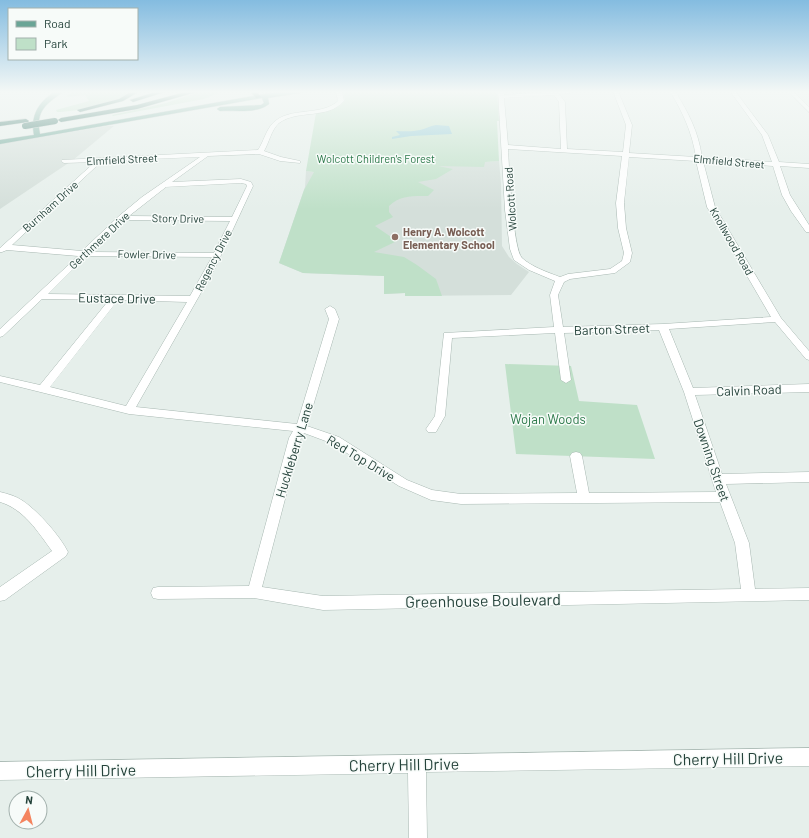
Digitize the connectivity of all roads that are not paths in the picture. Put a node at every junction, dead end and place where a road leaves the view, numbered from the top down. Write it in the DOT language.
graph roads {
  1 [pos="35,130"];
  2 [pos="58,130"];
  3 [pos="62,130"];
  4 [pos="273,130"];
  5 [pos="504,130"];
  6 [pos="563,130"];
  7 [pos="628,130"];
  8 [pos="694,130"];
  9 [pos="763,130"];
  10 [pos="45,133"];
  11 [pos="36,134"];
  12 [pos="0,137"];
  13 [pos="0,142"];
  14 [pos="506,147"];
  15 [pos="564,150"];
  16 [pos="260,152"];
  17 [pos="625,153"];
  18 [pos="206,155"];
  19 [pos="698,158"];
  20 [pos="100,160"];
  21 [pos="64,161"];
  22 [pos="298,162"];
  23 [pos="776,164"];
  24 [pos="809,166"];
  25 [pos="163,185"];
  26 [pos="122,218"];
  27 [pos="234,219"];
  28 [pos="808,227"];
  29 [pos="3,249"];
  30 [pos="85,254"];
  31 [pos="217,255"];
  32 [pos="560,280"];
  33 [pos="40,296"];
  34 [pos="115,298"];
  35 [pos="194,299"];
  36 [pos="330,309"];
  37 [pos="777,319"];
  38 [pos="663,327"];
  39 [pos="559,331"];
  40 [pos="0,334"];
  41 [pos="809,357"];
  42 [pos="0,379"];
  43 [pos="566,380"];
  44 [pos="809,388"];
  45 [pos="42,390"];
  46 [pos="689,392"];
  47 [pos="129,410"];
  48 [pos="301,428"];
  49 [pos="432,429"];
  50 [pos="576,456"];
  51 [pos="809,477"];
  52 [pos="719,479"];
  53 [pos="0,497"];
  54 [pos="584,497"];
  55 [pos="724,497"];
  56 [pos="254,592"];
  57 [pos="158,593"];
  58 [pos="809,594"];
  59 [pos="0,595"];
  60 [pos="749,596"];
  61 [pos="809,757"];
  62 [pos="417,764"];
  63 [pos="0,771"];
  64 [pos="418,838"];
  1 -- 11 [label="main road"];
  2 -- 10 [label="main road"];
  3 -- 10 [label="main road"];
  4 -- 16 [label="street"];
  5 -- 14 [label="street, Wolcott Road"];
  6 -- 15 [label="street"];
  7 -- 17 [label="street"];
  8 -- 19 [label="street, Knollwood Road"];
  9 -- 23 [label="street"];
  10 -- 11 [label="main road"];
  11 -- 12 [label="main road"];
  11 -- 13 [label="main road"];
  14 -- 15 [label="street, Elmfield Street"];
  14 -- 32 [label="street, Wolcott Road"];
  15 -- 17 [label="street, Elmfield Street"];
  16 -- 18 [label="street, Elmfield Street"];
  16 -- 22 [label="street, Elmfield Street"];
  17 -- 19 [label="street, Elmfield Street"];
  17 -- 32 [label="street"];
  18 -- 20 [label="street, Elmfield Street"];
  18 -- 25 [label="street, Gerthmere Drive"];
  19 -- 23 [label="street, Elmfield Street"];
  19 -- 37 [label="street, Knollwood Road"];
  20 -- 21 [label="street, Elmfield Street"];
  20 -- 29 [label="street, Burnham Drive"];
  23 -- 24 [label="street, Elmfield Street"];
  23 -- 28 [label="street"];
  25 -- 26 [label="street, Gerthmere Drive"];
  25 -- 27 [label="street, Regency Drive"];
  26 -- 27 [label="street, Story Drive"];
  26 -- 30 [label="street, Gerthmere Drive"];
  27 -- 31 [label="street, Regency Drive"];
  29 -- 30 [label="street, Fowler Drive"];
  30 -- 31 [label="street, Fowler Drive"];
  30 -- 33 [label="street, Gerthmere Drive"];
  31 -- 35 [label="street, Regency Drive"];
  32 -- 39 [label="street"];
  33 -- 34 [label="street, Eustace Drive"];
  33 -- 40 [label="street, Gerthmere Drive"];
  34 -- 35 [label="street, Eustace Drive"];
  34 -- 45 [label="street"];
  35 -- 47 [label="street, Regency Drive"];
  36 -- 48 [label="street, Huckleberry Lane"];
  37 -- 38 [label="street, Barton Street"];
  37 -- 41 [label="street, Knollwood Road"];
  38 -- 39 [label="street, Barton Street"];
  38 -- 46 [label="street, Downing Street"];
  39 -- 43 [label="street"];
  39 -- 49 [label="street, Barton Street"];
  42 -- 45 [label="street, Red Top Drive"];
  44 -- 46 [label="street, Calvin Road"];
  45 -- 47 [label="street, Red Top Drive"];
  46 -- 52 [label="street, Downing Street"];
  47 -- 48 [label="street, Red Top Drive"];
  48 -- 54 [label="street, Red Top Drive"];
  48 -- 56 [label="street, Huckleberry Lane"];
  50 -- 54 [label="street"];
  51 -- 52 [label="street"];
  52 -- 55 [label="street, Downing Street"];
  53 -- 59 [label="street"];
  54 -- 55 [label="street, Red Top Drive"];
  55 -- 60 [label="street, Downing Street"];
  56 -- 57 [label="street, Greenhouse Boulevard"];
  56 -- 60 [label="street, Greenhouse Boulevard"];
  58 -- 60 [label="street, Greenhouse Boulevard"];
  61 -- 62 [label="street, Cherry Hill Drive"];
  62 -- 63 [label="street, Cherry Hill Drive"];
  62 -- 64 [label="street"];
}
